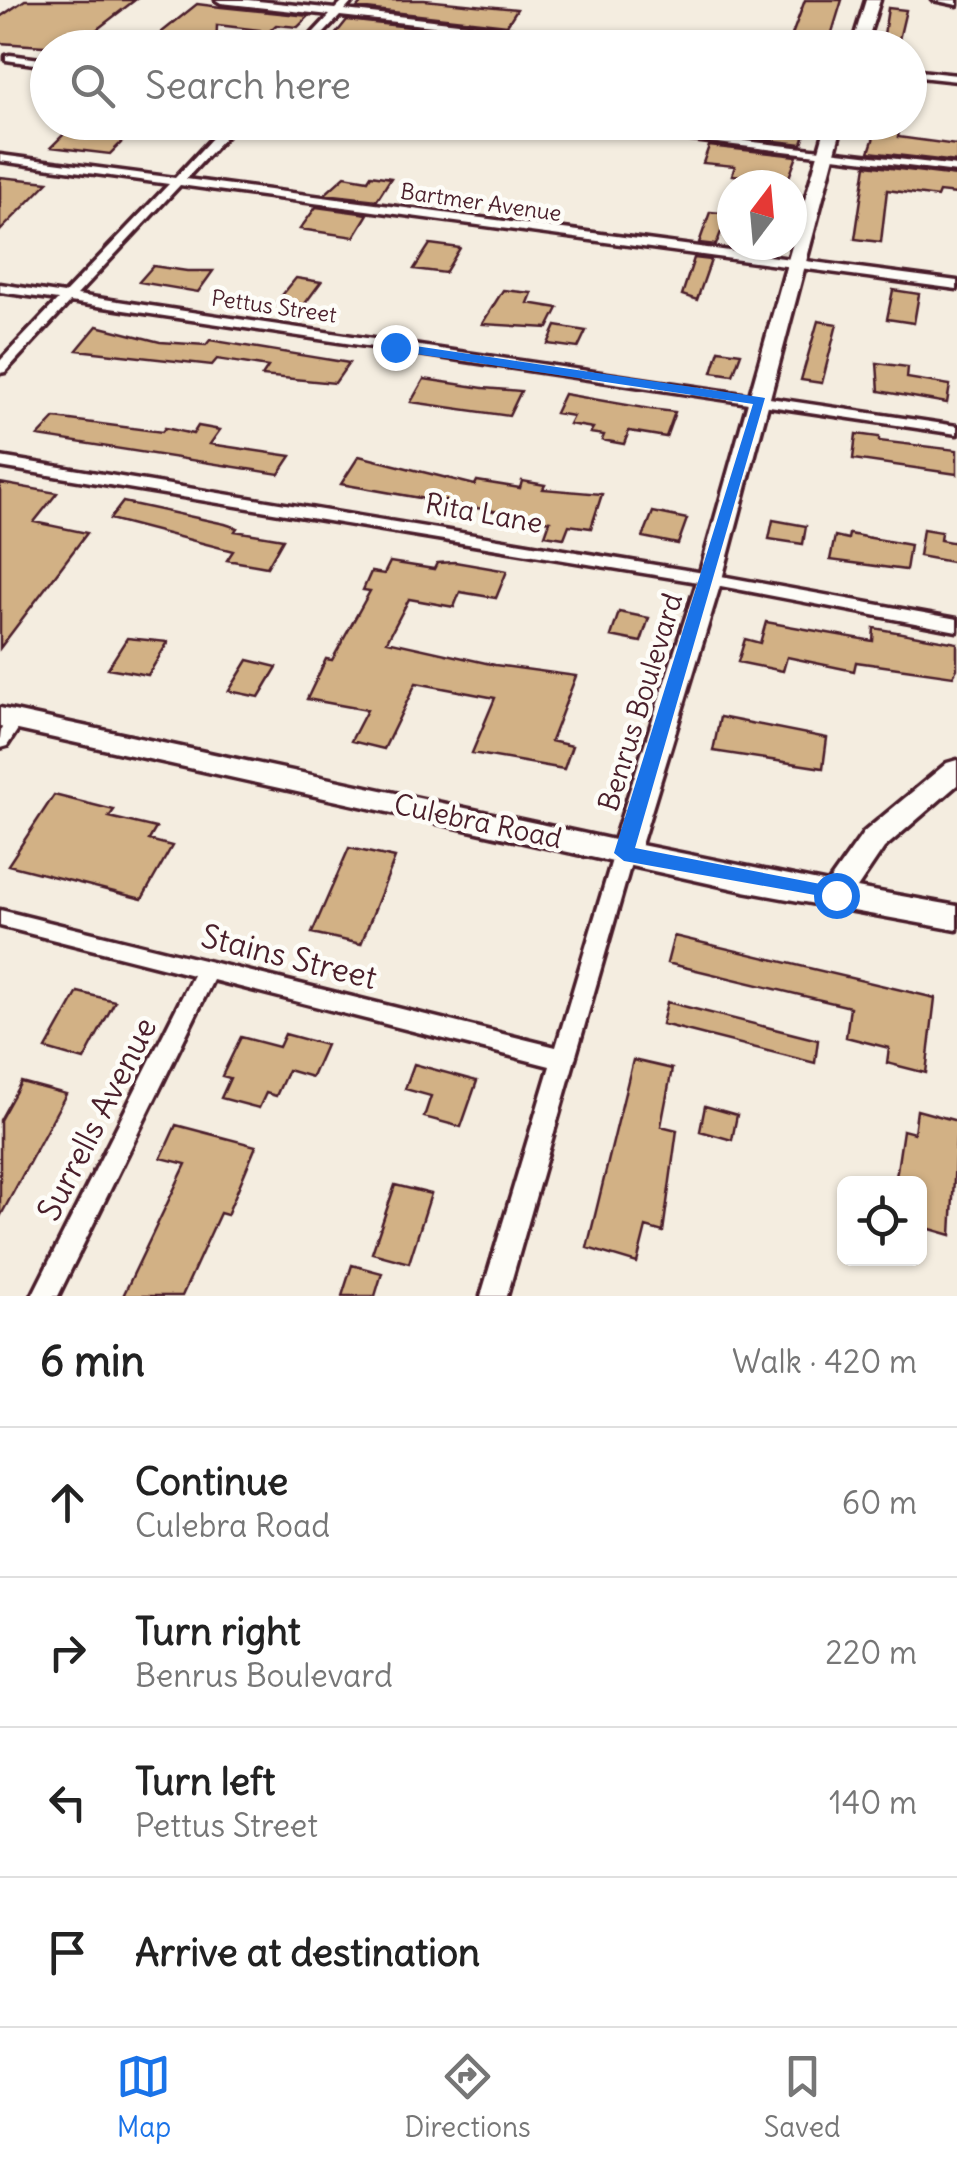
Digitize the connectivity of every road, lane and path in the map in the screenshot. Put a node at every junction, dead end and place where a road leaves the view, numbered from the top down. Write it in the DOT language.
graph roads {
  1 [pos="221,0"];
  2 [pos="349,0"];
  3 [pos="874,0"];
  4 [pos="938,0"];
  5 [pos="957,2"];
  6 [pos="337,13"];
  7 [pos="321,30"];
  8 [pos="498,30"];
  9 [pos="864,30"];
  10 [pos="10,58"];
  11 [pos="30,61"];
  12 [pos="927,75"];
  13 [pos="957,78"];
  14 [pos="217,140"];
  15 [pos="705,140"];
  16 [pos="829,140"];
  17 [pos="825,154"];
  18 [pos="0,158"];
  19 [pos="957,169"];
  20 [pos="179,181"];
  21 [pos="795,262"];
  22 [pos="957,285"];
  23 [pos="0,288"];
  24 [pos="67,299"];
  25 [pos="0,369"];
  26 [pos="760,401"];
  27 [pos="957,430"];
  28 [pos="0,462"];
  29 [pos="710,579"];
  30 [pos="957,625"];
  31 [pos="5,726"];
  32 [pos="957,770"];
  33 [pos="624,853"];
  34 [pos="836,895"];
  35 [pos="0,918"];
  36 [pos="957,918"];
  37 [pos="208,970"];
  38 [pos="562,1059"];
  39 [pos="45,1296"];
  40 [pos="494,1296"];
  1 -- 6 [label="street"];
  2 -- 6 [label="street"];
  3 -- 9 [label="street"];
  4 -- 5 [label="street"];
  6 -- 7 [label="street"];
  6 -- 8 [label="street"];
  10 -- 11 [label="street"];
  12 -- 13 [label="street"];
  14 -- 20 [label="street"];
  15 -- 17 [label="street"];
  16 -- 17 [label="street, Benrus Boulevard"];
  17 -- 19 [label="street"];
  17 -- 21 [label="street, Benrus Boulevard"];
  18 -- 20 [label="street, Bartmer Avenue"];
  20 -- 21 [label="street, Bartmer Avenue"];
  20 -- 24 [label="street"];
  21 -- 22 [label="street, Bartmer Avenue"];
  21 -- 26 [label="street, Benrus Boulevard"];
  23 -- 24 [label="street, Pettus Street"];
  24 -- 25 [label="street"];
  24 -- 26 [label="street, Pettus Street"];
  26 -- 27 [label="street, Pettus Street"];
  26 -- 29 [label="street, Benrus Boulevard"];
  28 -- 29 [label="street, Rita Lane"];
  29 -- 30 [label="street, Rita Lane"];
  29 -- 33 [label="street, Benrus Boulevard"];
  31 -- 33 [label="street, Culebra Road"];
  32 -- 34 [label="street"];
  33 -- 34 [label="street, Culebra Road"];
  33 -- 38 [label="street, Benrus Boulevard"];
  34 -- 36 [label="street, Culebra Road"];
  35 -- 37 [label="street, Stains Street"];
  37 -- 38 [label="street, Stains Street"];
  37 -- 39 [label="street, Surrells Avenue"];
  38 -- 40 [label="street, Benrus Boulevard"];
}
